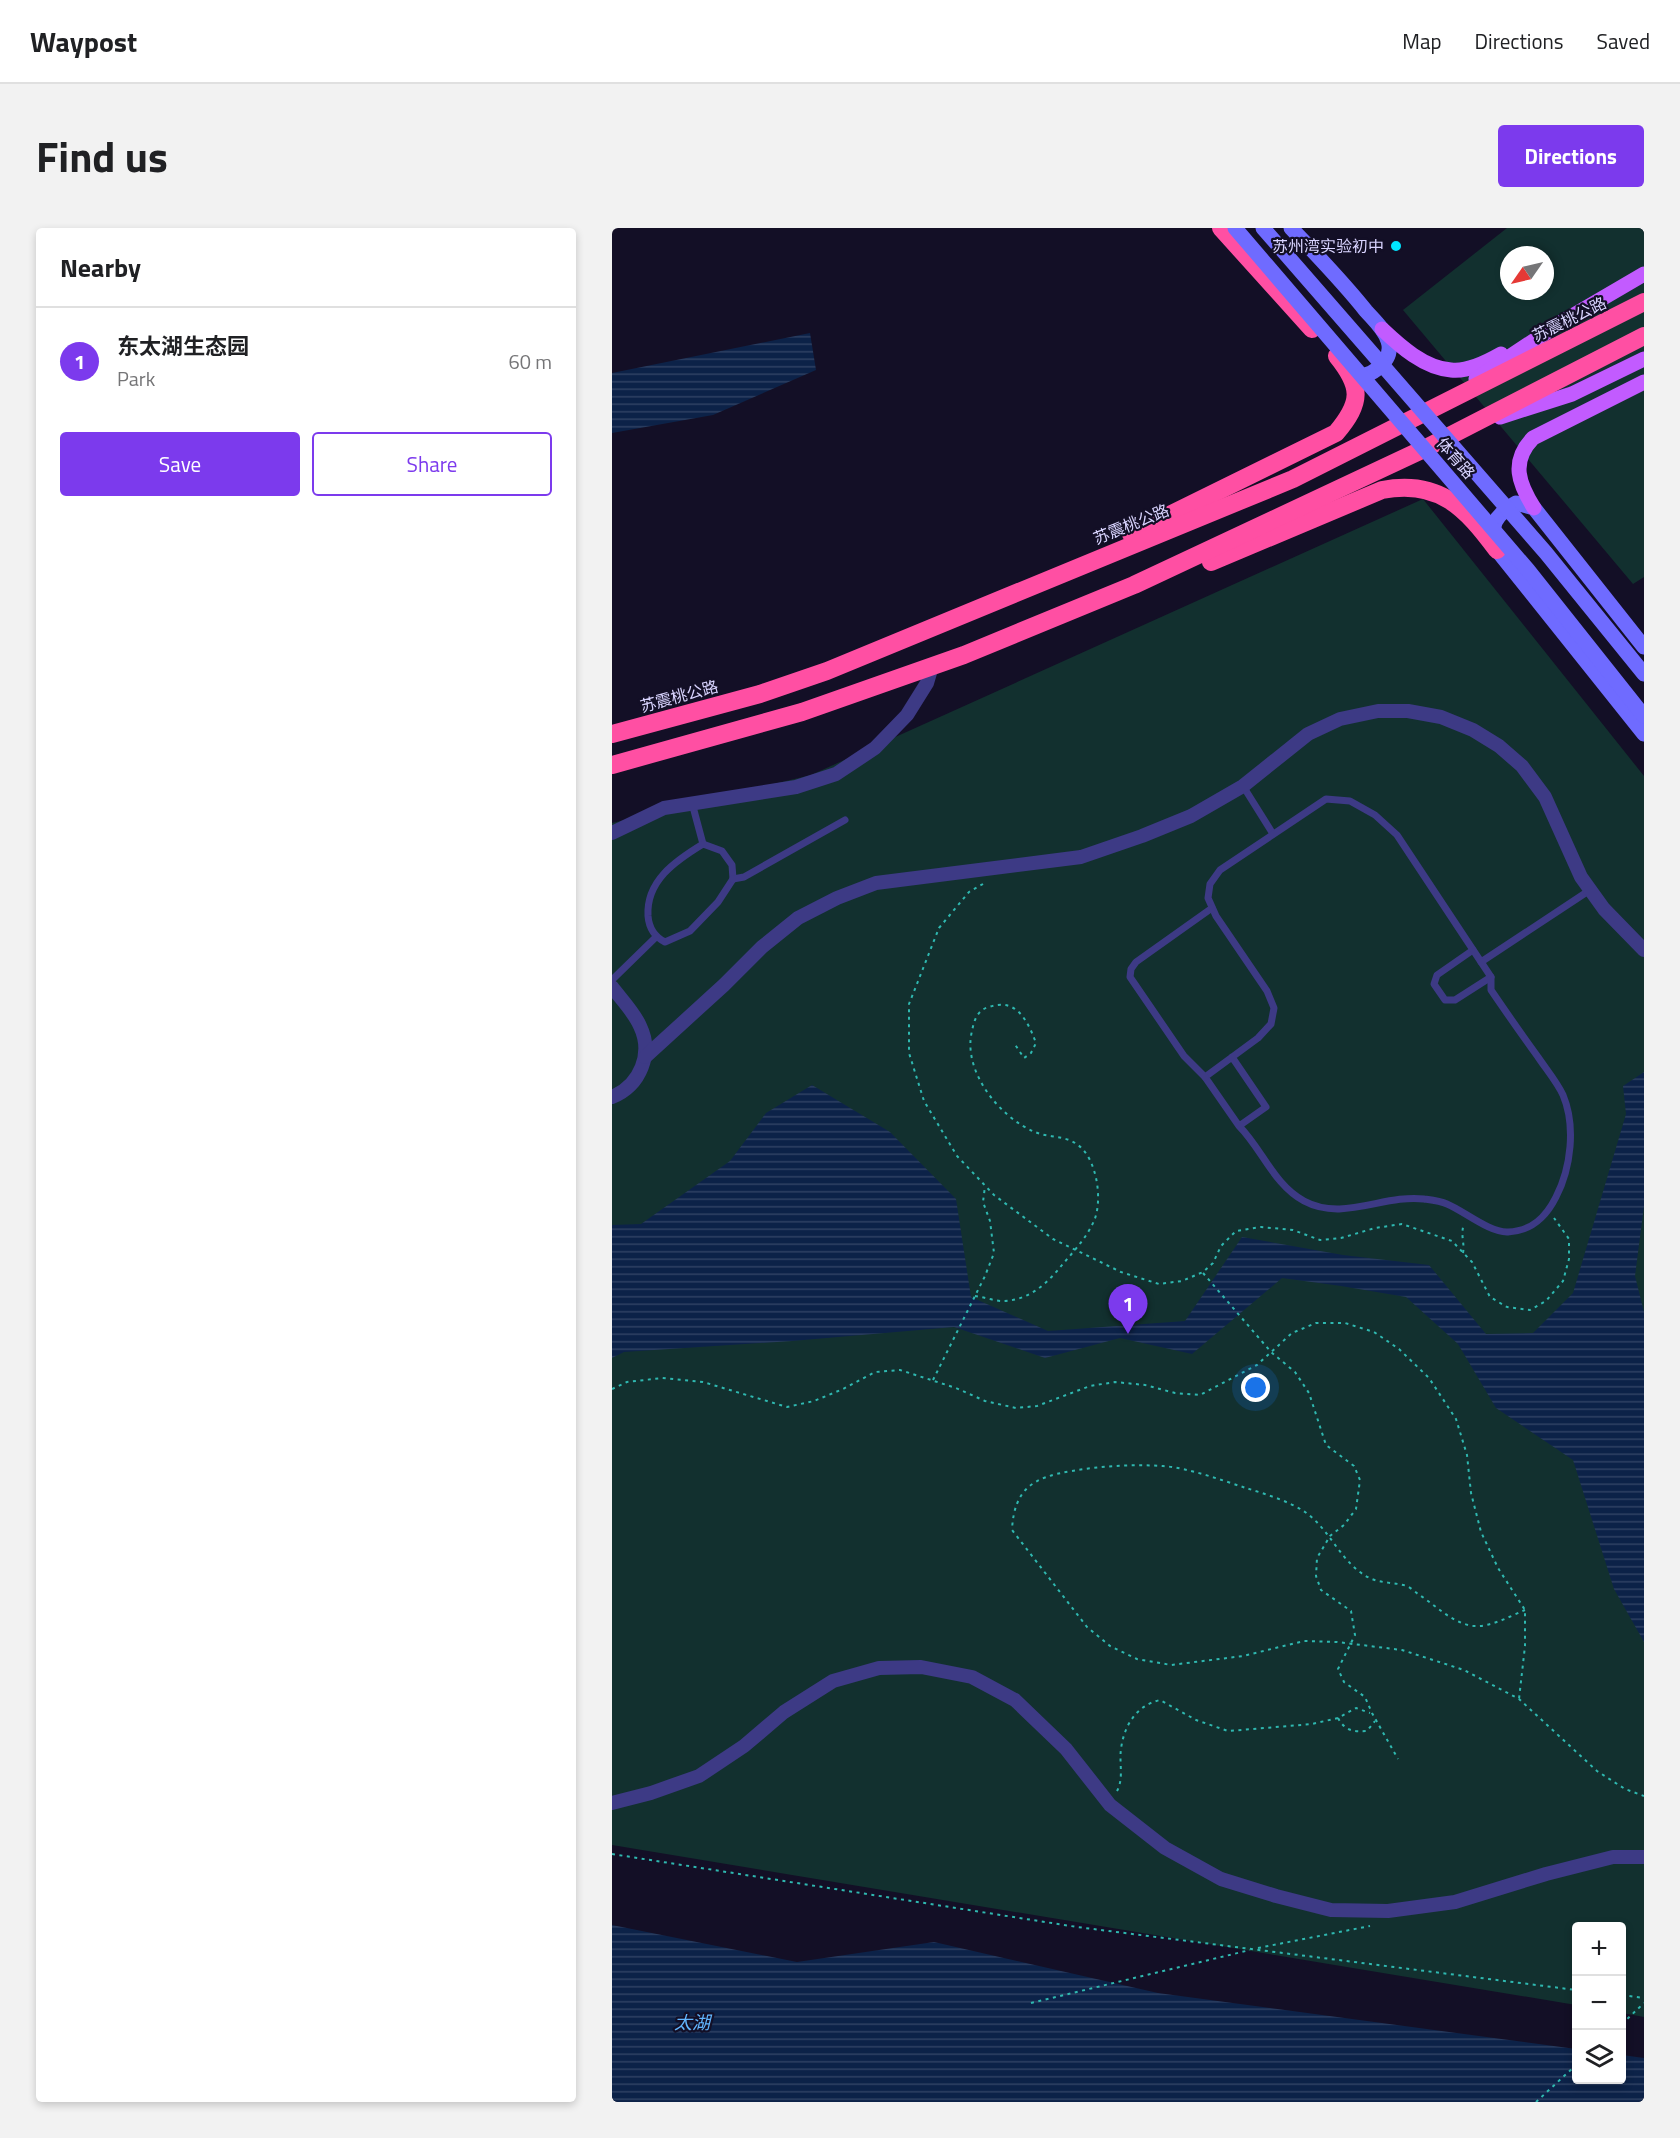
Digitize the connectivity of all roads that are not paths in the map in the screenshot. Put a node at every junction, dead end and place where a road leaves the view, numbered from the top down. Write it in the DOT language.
graph roads {
  1 [pos="1221,228"];
  2 [pos="1235,228"];
  3 [pos="1263,228"];
  4 [pos="1291,228"];
  5 [pos="1644,274"];
  6 [pos="1644,302"];
  7 [pos="1562,322"];
  8 [pos="1382,329"];
  9 [pos="1644,336"];
  10 [pos="1644,359"];
  11 [pos="1350,373"];
  12 [pos="1644,382"];
  13 [pos="1441,403"];
  14 [pos="1469,427"];
  15 [pos="1534,508"];
  16 [pos="1497,550"];
  17 [pos="1002,598"];
  18 [pos="1076,609"];
  19 [pos="1644,647"];
  20 [pos="932,666"];
  21 [pos="1644,674"];
  22 [pos="1644,716"];
  23 [pos="612,734"];
  24 [pos="1644,734"];
  25 [pos="612,765"];
  26 [pos="1243,786"];
  27 [pos="692,803"];
  28 [pos="845,820"];
  29 [pos="612,833"];
  30 [pos="1273,834"];
  31 [pos="703,844"];
  32 [pos="733,879"];
  33 [pos="1590,890"];
  34 [pos="1212,908"];
  35 [pos="656,937"];
  36 [pos="1473,950"];
  37 [pos="1644,950"];
  38 [pos="1481,962"];
  39 [pos="1491,977"];
  40 [pos="612,980"];
  41 [pos="612,987"];
  42 [pos="612,1000"];
  43 [pos="629,1010"];
  44 [pos="645,1057"];
  45 [pos="1232,1057"];
  46 [pos="1206,1077"];
  47 [pos="612,1097"];
  48 [pos="1239,1126"];
  49 [pos="612,1803"];
  50 [pos="1644,1857"];
  1 -- 11 [label="highway"];
  2 -- 22 [label="main road, 体育路, bridge"];
  3 -- 21 [label="main road, 体育路, bridge"];
  4 -- 8 [label="main road"];
  5 -- 7 [label="main road"];
  6 -- 13 [label="highway, 苏震桃公路"];
  7 -- 8 [label="main road"];
  7 -- 13 [label="main road"];
  8 -- 11 [label="main road"];
  9 -- 14 [label="highway"];
  10 -- 14 [label="main road"];
  11 -- 17 [label="highway"];
  12 -- 15 [label="main road"];
  13 -- 17 [label="highway, 苏震桃公路"];
  14 -- 18 [label="highway"];
  15 -- 16 [label="main road"];
  15 -- 19 [label="main road"];
  16 -- 18 [label="highway"];
  16 -- 24 [label="main road"];
  17 -- 23 [label="highway, 苏震桃公路"];
  18 -- 20 [label="highway"];
  20 -- 25 [label="highway"];
  20 -- 27 [label="street"];
  26 -- 30 [label="lane"];
  26 -- 33 [label="street"];
  26 -- 44 [label="street"];
  27 -- 29 [label="street"];
  27 -- 31 [label="lane"];
  28 -- 32 [label="lane"];
  30 -- 34 [label="lane"];
  30 -- 36 [label="lane"];
  31 -- 32 [label="lane"];
  31 -- 35 [label="lane"];
  32 -- 35 [label="lane"];
  33 -- 37 [label="street"];
  33 -- 38 [label="lane"];
  34 -- 45 [label="lane"];
  34 -- 46 [label="lane"];
  35 -- 40 [label="lane"];
  36 -- 38 [label="lane"];
  36 -- 39 [label="lane"];
  38 -- 39 [label="lane"];
  39 -- 48 [label="lane"];
  41 -- 43 [label="street"];
  42 -- 43 [label="street"];
  43 -- 44 [label="street"];
  44 -- 47 [label="street"];
  45 -- 46 [label="lane"];
  45 -- 48 [label="lane"];
  46 -- 48 [label="lane"];
  49 -- 50 [label="street"];
}
